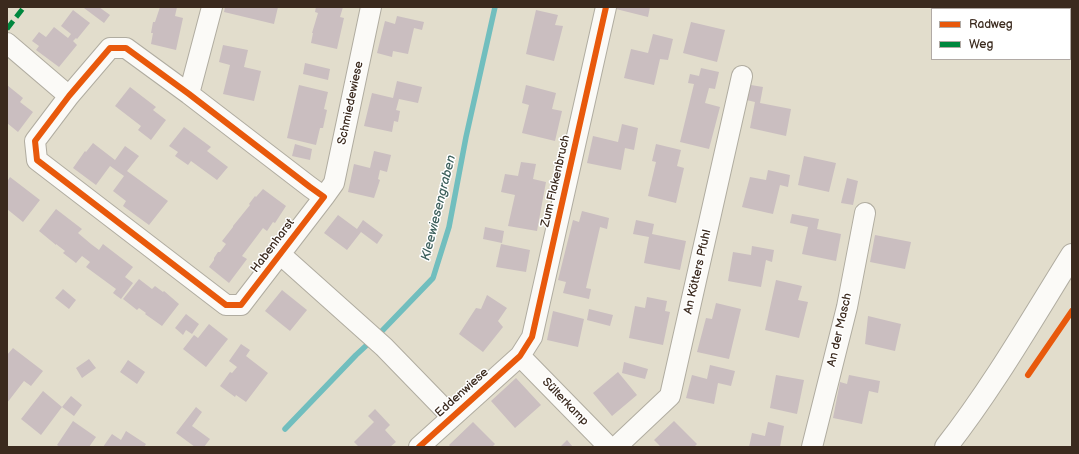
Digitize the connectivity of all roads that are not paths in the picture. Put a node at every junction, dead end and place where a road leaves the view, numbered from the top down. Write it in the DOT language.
graph roads {
  1 [pos="212,7"];
  2 [pos="371,7"];
  3 [pos="606,7"];
  4 [pos="7,43"];
  5 [pos="742,76"];
  6 [pos="189,94"];
  7 [pos="69,96"];
  8 [pos="324,197"];
  9 [pos="865,213"];
  10 [pos="280,254"];
  11 [pos="1072,255"];
  12 [pos="520,356"];
  13 [pos="452,417"];
  14 [pos="419,447"];
  15 [pos="609,447"];
  16 [pos="616,447"];
  17 [pos="812,447"];
  18 [pos="946,447"];
  1 -- 6 [label="street"];
  2 -- 8 [label="street, Schmiedewiese"];
  3 -- 12 [label="street, Zum Flakenbruch"];
  4 -- 7 [label="street"];
  5 -- 16 [label="street, An Kötters Pfuhl"];
  6 -- 7 [label="street, Habenharst"];
  6 -- 8 [label="street, Habenharst"];
  7 -- 10 [label="street, Habenharst"];
  8 -- 10 [label="street, Habenharst"];
  9 -- 17 [label="street, An der Masch"];
  10 -- 13 [label="street, Habenharst"];
  11 -- 18 [label="street"];
  12 -- 13 [label="street, Eddenwiese"];
  12 -- 15 [label="street, Sülterkamp"];
  13 -- 14 [label="street, Eddenwiese"];
}
